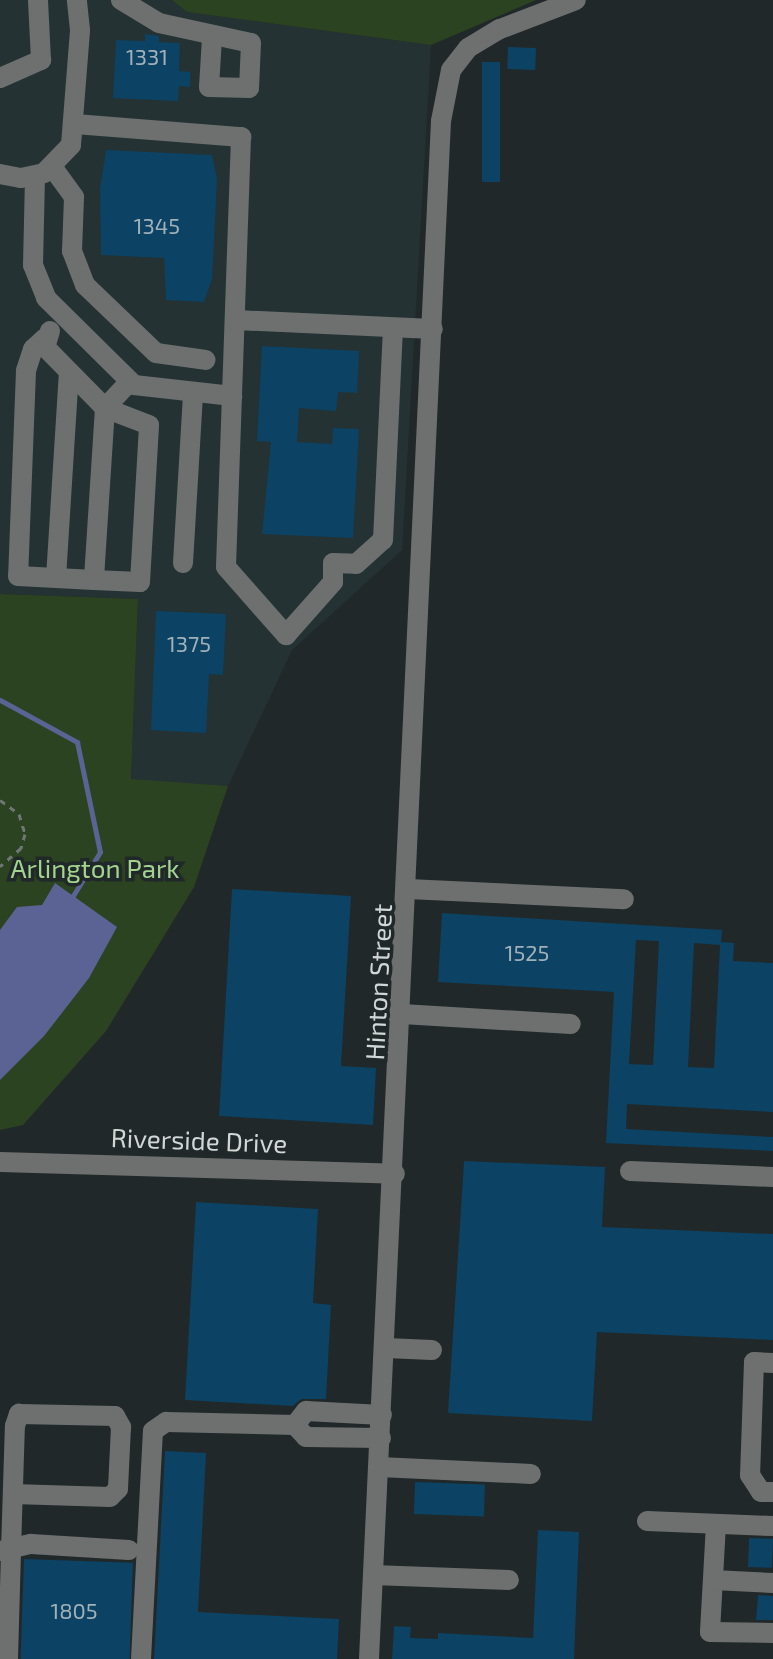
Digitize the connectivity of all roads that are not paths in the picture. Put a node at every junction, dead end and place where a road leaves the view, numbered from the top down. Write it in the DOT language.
graph roads {
  1 [pos="38,0"];
  2 [pos="77,0"];
  3 [pos="121,0"];
  4 [pos="576,0"];
  5 [pos="212,38"];
  6 [pos="41,60"];
  7 [pos="79,64"];
  8 [pos="0,78"];
  9 [pos="75,124"];
  10 [pos="44,173"];
  11 [pos="3,181"];
  12 [pos="63,316"];
  13 [pos="235,320"];
  14 [pos="393,328"];
  15 [pos="433,329"];
  16 [pos="45,338"];
  17 [pos="206,360"];
  18 [pos="69,372"];
  19 [pos="129,382"];
  20 [pos="193,394"];
  21 [pos="232,396"];
  22 [pos="105,408"];
  23 [pos="183,563"];
  24 [pos="56,578"];
  25 [pos="94,580"];
  26 [pos="408,889"];
  27 [pos="624,899"];
  28 [pos="402,1014"];
  29 [pos="571,1024"];
  30 [pos="0,1162"];
  31 [pos="630,1171"];
  32 [pos="395,1174"];
  33 [pos="773,1177"];
  34 [pos="386,1348"];
  35 [pos="432,1350"];
  36 [pos="773,1363"];
  37 [pos="382,1415"];
  38 [pos="295,1425"];
  39 [pos="381,1438"];
  40 [pos="379,1467"];
  41 [pos="531,1474"];
  42 [pos="773,1492"];
  43 [pos="13,1494"];
  44 [pos="647,1521"];
  45 [pos="716,1524"];
  46 [pos="773,1526"];
  47 [pos="6,1550"];
  48 [pos="129,1550"];
  49 [pos="373,1575"];
  50 [pos="509,1580"];
  51 [pos="713,1580"];
  52 [pos="773,1583"];
  53 [pos="773,1633"];
  54 [pos="8,1659"];
  55 [pos="141,1659"];
  56 [pos="369,1659"];
  1 -- 6 [label="street"];
  2 -- 7 [label="street"];
  3 -- 5 [label="street"];
  4 -- 15 [label="street, Hinton Street"];
  6 -- 7 [label="street"];
  6 -- 8 [label="street"];
  7 -- 9 [label="street"];
  9 -- 10 [label="street"];
  9 -- 13 [label="street"];
  10 -- 11 [label="street"];
  10 -- 12 [label="street"];
  10 -- 17 [label="street"];
  12 -- 16 [label="street"];
  12 -- 19 [label="street"];
  13 -- 14 [label="street"];
  13 -- 21 [label="street"];
  14 -- 15 [label="street"];
  14 -- 21 [label="street"];
  15 -- 26 [label="street, Hinton Street"];
  16 -- 18 [label="street"];
  16 -- 24 [label="street"];
  18 -- 22 [label="street"];
  18 -- 24 [label="street"];
  19 -- 20 [label="street"];
  19 -- 22 [label="street"];
  20 -- 21 [label="street"];
  20 -- 23 [label="street"];
  22 -- 25 [label="street"];
  22 -- 25 [label="street"];
  24 -- 25 [label="street"];
  26 -- 27 [label="street"];
  26 -- 28 [label="street, Hinton Street"];
  28 -- 29 [label="street"];
  28 -- 32 [label="street, Hinton Street"];
  30 -- 32 [label="street, Riverside Drive"];
  31 -- 33 [label="street"];
  32 -- 34 [label="street, Hinton Street"];
  34 -- 35 [label="street"];
  34 -- 37 [label="street, Hinton Street"];
  36 -- 42 [label="street"];
  37 -- 38 [label="street"];
  37 -- 39 [label="street, Hinton Street"];
  38 -- 39 [label="street"];
  38 -- 55 [label="street"];
  39 -- 40 [label="street, Hinton Street"];
  40 -- 41 [label="street"];
  40 -- 49 [label="street, Hinton Street"];
  43 -- 43 [label="street"];
  43 -- 47 [label="street"];
  44 -- 45 [label="street"];
  45 -- 46 [label="street"];
  45 -- 51 [label="street"];
  47 -- 48 [label="street"];
  47 -- 54 [label="street"];
  49 -- 50 [label="street"];
  49 -- 56 [label="street, Hinton Street"];
  51 -- 52 [label="street"];
  51 -- 53 [label="street"];
}
